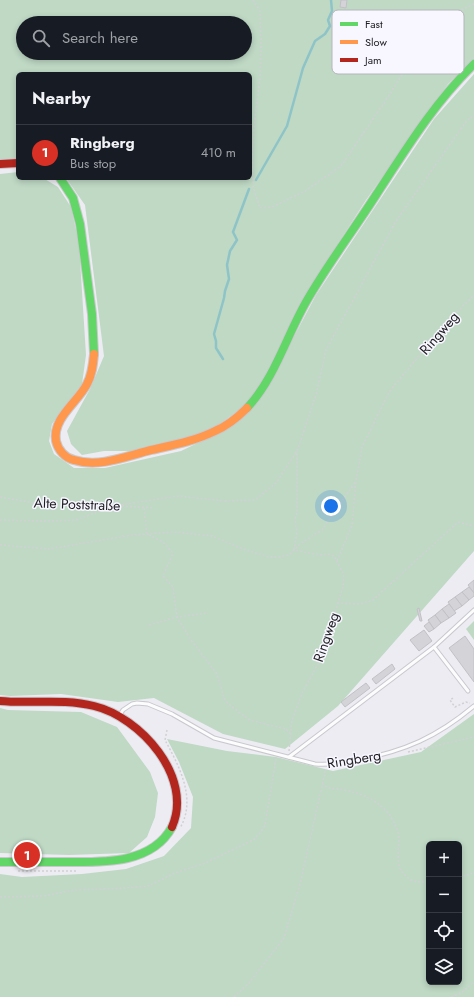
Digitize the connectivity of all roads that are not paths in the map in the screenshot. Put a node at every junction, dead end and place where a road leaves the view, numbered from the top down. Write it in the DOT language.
graph roads {
  1 [pos="474,64"];
  2 [pos="464,74"];
  3 [pos="464,74"];
  4 [pos="16,163"];
  5 [pos="0,164"];
  6 [pos="61,180"];
  7 [pos="474,610"];
  8 [pos="434,647"];
  9 [pos="468,691"];
  10 [pos="0,701"];
  11 [pos="474,706"];
  12 [pos="119,716"];
  13 [pos="289,757"];
  14 [pos="0,862"];
  1 -- 2 [label="main road"];
  3 -- 6 [label="main road"];
  4 -- 5 [label="main road"];
  7 -- 8 [label="lane"];
  8 -- 9 [label="lane"];
  8 -- 13 [label="lane"];
  10 -- 12 [label="main road"];
  11 -- 13 [label="lane, Ringberg"];
  12 -- 13 [label="lane, Ringberg"];
  12 -- 14 [label="main road"];
}
